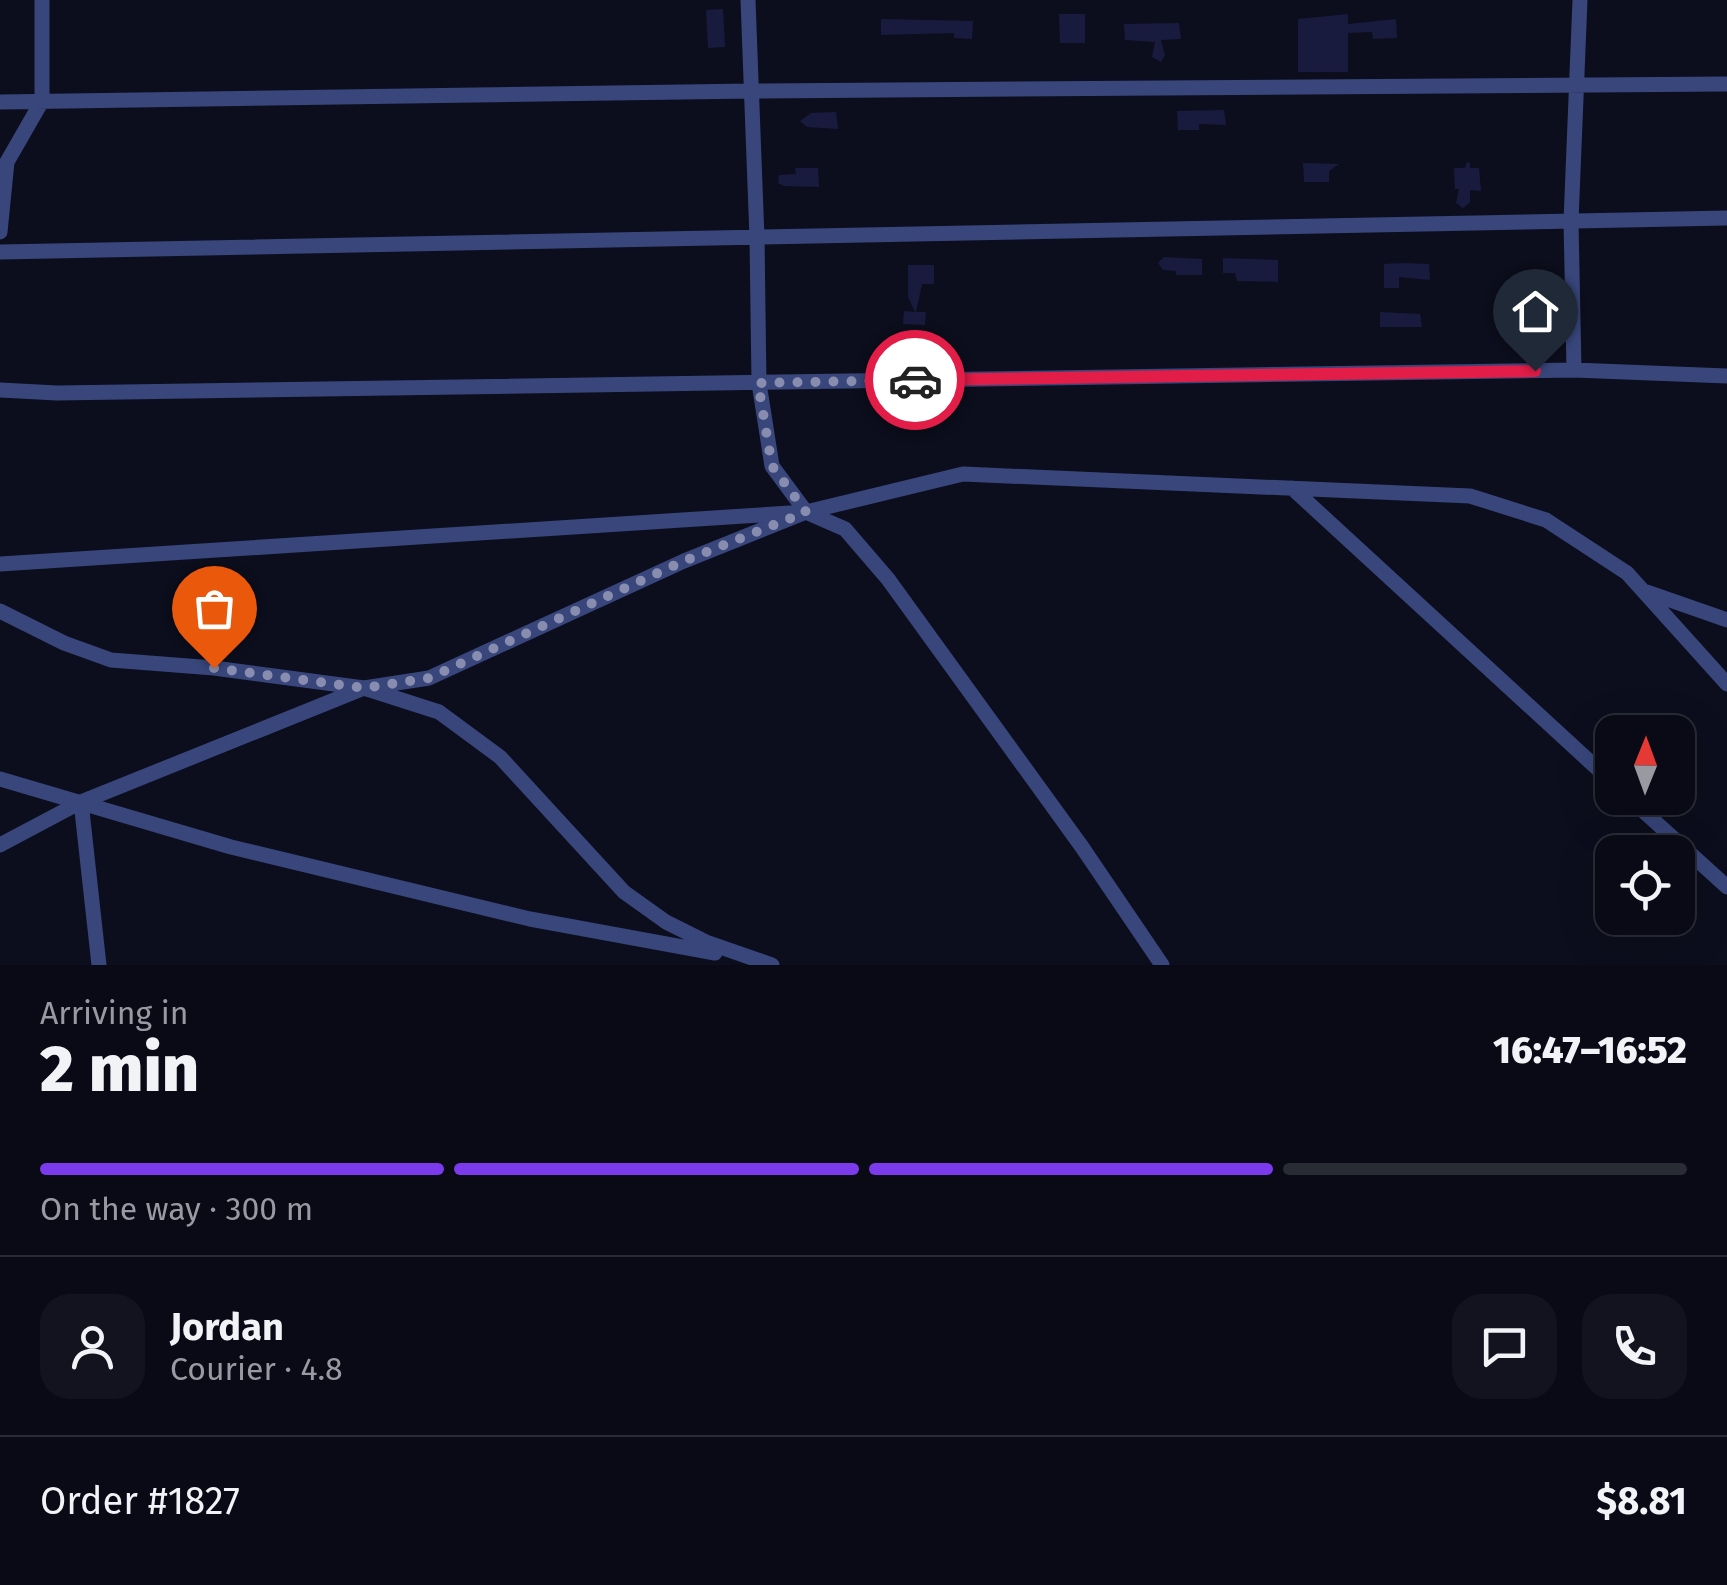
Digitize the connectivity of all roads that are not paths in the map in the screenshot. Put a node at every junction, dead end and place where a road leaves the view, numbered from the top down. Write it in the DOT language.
graph roads {
  1 [pos="42,0"];
  2 [pos="748,0"];
  3 [pos="1580,0"];
  4 [pos="1727,84"];
  5 [pos="1576,85"];
  6 [pos="752,91"];
  7 [pos="0,102"];
  8 [pos="42,102"];
  9 [pos="1727,218"];
  10 [pos="1571,222"];
  11 [pos="0,232"];
  12 [pos="757,238"];
  13 [pos="0,252"];
  14 [pos="1574,370"];
  15 [pos="1727,376"];
  16 [pos="758,383"];
  17 [pos="0,390"];
  18 [pos="1292,488"];
  19 [pos="806,512"];
  20 [pos="0,564"];
  21 [pos="1643,590"];
  22 [pos="0,612"];
  23 [pos="1727,620"];
  24 [pos="1727,684"];
  25 [pos="364,688"];
  26 [pos="1595,766"];
  27 [pos="0,779"];
  28 [pos="81,802"];
  29 [pos="1648,815"];
  30 [pos="0,845"];
  31 [pos="1727,887"];
  32 [pos="765,963"];
  33 [pos="98,965"];
  34 [pos="1162,965"];
  1 -- 8 [label="street"];
  2 -- 6 [label="street"];
  3 -- 5 [label="street"];
  4 -- 5 [label="street"];
  5 -- 6 [label="street"];
  5 -- 10 [label="street"];
  6 -- 8 [label="street"];
  6 -- 12 [label="street"];
  7 -- 8 [label="street"];
  8 -- 11 [label="street"];
  9 -- 10 [label="street"];
  10 -- 12 [label="street"];
  10 -- 14 [label="street"];
  12 -- 13 [label="street"];
  12 -- 16 [label="street"];
  14 -- 15 [label="street"];
  14 -- 16 [label="street"];
  16 -- 17 [label="street"];
  16 -- 19 [label="street"];
  18 -- 19 [label="street"];
  18 -- 21 [label="street"];
  18 -- 26 [label="street"];
  19 -- 20 [label="street"];
  19 -- 25 [label="street"];
  19 -- 34 [label="street"];
  21 -- 23 [label="street"];
  21 -- 24 [label="street"];
  22 -- 25 [label="street"];
  25 -- 28 [label="street"];
  25 -- 32 [label="street"];
  27 -- 28 [label="street"];
  28 -- 30 [label="street"];
  28 -- 32 [label="street"];
  28 -- 33 [label="street"];
  29 -- 31 [label="street"];
}
